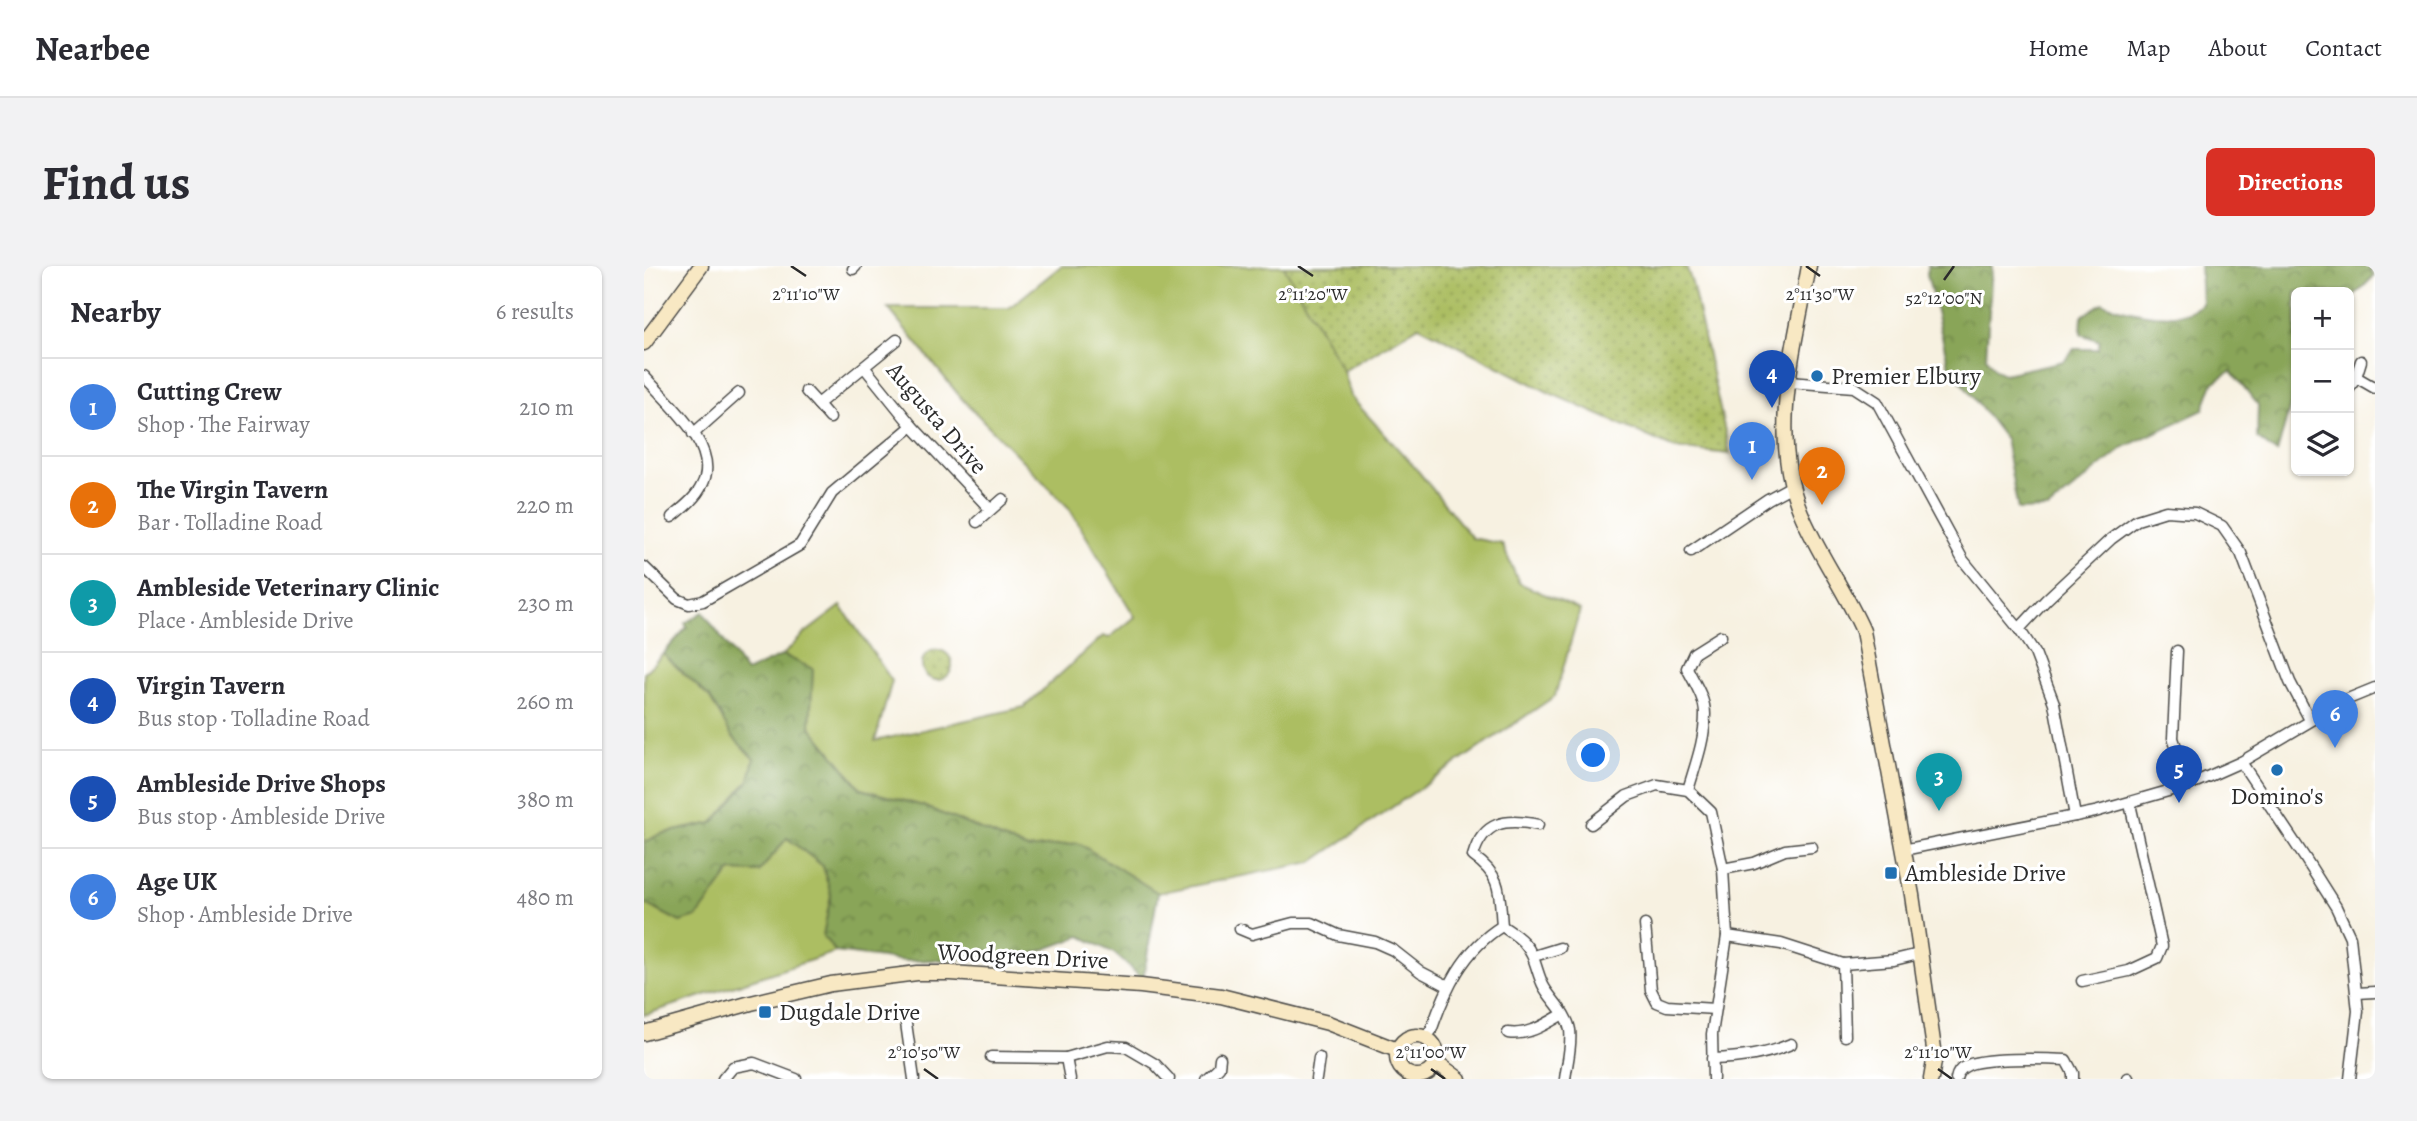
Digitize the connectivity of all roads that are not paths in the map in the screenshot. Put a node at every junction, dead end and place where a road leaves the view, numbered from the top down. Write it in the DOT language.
graph roads {
  1 [pos="701,266"];
  2 [pos="1809,266"];
  3 [pos="897,340"];
  4 [pos="644,343"];
  5 [pos="2361,361"];
  6 [pos="865,368"];
  7 [pos="644,376"];
  8 [pos="2356,377"];
  9 [pos="2354,380"];
  10 [pos="1789,382"];
  11 [pos="2375,388"];
  12 [pos="806,391"];
  13 [pos="739,393"];
  14 [pos="818,404"];
  15 [pos="830,418"];
  16 [pos="912,426"];
  17 [pos="693,433"];
  18 [pos="1792,486"];
  19 [pos="1003,499"];
  20 [pos="990,509"];
  21 [pos="672,517"];
  22 [pos="977,522"];
  23 [pos="1691,551"];
  24 [pos="644,567"];
  25 [pos="2019,629"];
  26 [pos="1721,636"];
  27 [pos="2173,658"];
  28 [pos="2375,688"];
  29 [pos="2311,720"];
  30 [pos="2241,762"];
  31 [pos="2189,785"];
  32 [pos="1688,790"];
  33 [pos="2130,804"];
  34 [pos="2075,816"];
  35 [pos="1591,824"];
  36 [pos="1538,825"];
  37 [pos="1812,847"];
  38 [pos="1903,850"];
  39 [pos="1723,870"];
  40 [pos="1645,925"];
  41 [pos="1502,926"];
  42 [pos="1240,929"];
  43 [pos="1727,936"];
  44 [pos="1560,948"];
  45 [pos="1919,954"];
  46 [pos="1534,956"];
  47 [pos="1843,964"];
  48 [pos="2082,981"];
  49 [pos="1448,986"];
  50 [pos="2375,992"];
  51 [pos="2357,993"];
  52 [pos="1714,1009"];
  53 [pos="1563,1014"];
  54 [pos="906,1023"];
  55 [pos="644,1033"];
  56 [pos="1508,1033"];
  57 [pos="1846,1036"];
  58 [pos="1425,1037"];
  59 [pos="1791,1044"];
  60 [pos="1397,1050"];
  61 [pos="991,1057"];
  62 [pos="1066,1058"];
  63 [pos="1220,1058"];
  64 [pos="1319,1058"];
  65 [pos="1712,1059"];
  66 [pos="1436,1062"];
  67 [pos="1408,1077"];
  68 [pos="789,1078"];
  69 [pos="723,1079"];
  70 [pos="914,1079"];
  71 [pos="1070,1079"];
  72 [pos="1169,1079"];
  73 [pos="1206,1079"];
  74 [pos="1316,1079"];
  75 [pos="1459,1079"];
  76 [pos="1565,1079"];
  77 [pos="1713,1079"];
  78 [pos="1931,1079"];
  79 [pos="1956,1079"];
  80 [pos="2073,1079"];
  81 [pos="2350,1079"];
  1 -- 4 [label="main road"];
  2 -- 10 [label="main road"];
  3 -- 6 [label="street"];
  5 -- 8 [label="street"];
  6 -- 14 [label="street, Augusta Drive"];
  6 -- 16 [label="street, Augusta Drive"];
  7 -- 17 [label="street"];
  8 -- 9 [label="street"];
  8 -- 11 [label="street"];
  10 -- 18 [label="main road"];
  10 -- 25 [label="street"];
  12 -- 14 [label="street"];
  13 -- 17 [label="street"];
  14 -- 15 [label="street"];
  16 -- 20 [label="street, Augusta Drive"];
  16 -- 24 [label="street"];
  17 -- 21 [label="street"];
  18 -- 23 [label="street"];
  18 -- 38 [label="main road"];
  19 -- 20 [label="street"];
  20 -- 22 [label="street"];
  25 -- 29 [label="street"];
  25 -- 34 [label="street"];
  26 -- 32 [label="street"];
  27 -- 31 [label="street"];
  28 -- 29 [label="street"];
  29 -- 30 [label="street"];
  30 -- 31 [label="street"];
  30 -- 51 [label="street"];
  31 -- 33 [label="street"];
  32 -- 35 [label="street"];
  32 -- 39 [label="street"];
  33 -- 34 [label="street"];
  33 -- 48 [label="street"];
  34 -- 38 [label="street"];
  36 -- 41 [label="street"];
  37 -- 39 [label="street"];
  38 -- 45 [label="main road"];
  39 -- 43 [label="street"];
  40 -- 52 [label="street"];
  41 -- 46 [label="street"];
  41 -- 49 [label="street"];
  42 -- 49 [label="street"];
  43 -- 47 [label="street"];
  43 -- 52 [label="street"];
  44 -- 46 [label="street"];
  45 -- 47 [label="street"];
  45 -- 78 [label="main road"];
  46 -- 53 [label="street"];
  47 -- 57 [label="street"];
  49 -- 58 [label="street"];
  50 -- 51 [label="street"];
  51 -- 81 [label="street"];
  52 -- 65 [label="street"];
  53 -- 56 [label="street"];
  53 -- 76 [label="street"];
  54 -- 70 [label="street"];
  55 -- 60 [label="main road, Woodgreen Drive"];
  58 -- 60 [label="main road"];
  58 -- 66 [label="main road"];
  59 -- 65 [label="street"];
  60 -- 67 [label="main road"];
  61 -- 62 [label="street"];
  62 -- 71 [label="street"];
  62 -- 72 [label="street"];
  63 -- 73 [label="street"];
  64 -- 74 [label="street"];
  65 -- 77 [label="street"];
  66 -- 67 [label="main road"];
  66 -- 75 [label="main road"];
  68 -- 69 [label="street"];
  79 -- 80 [label="street"];
}
